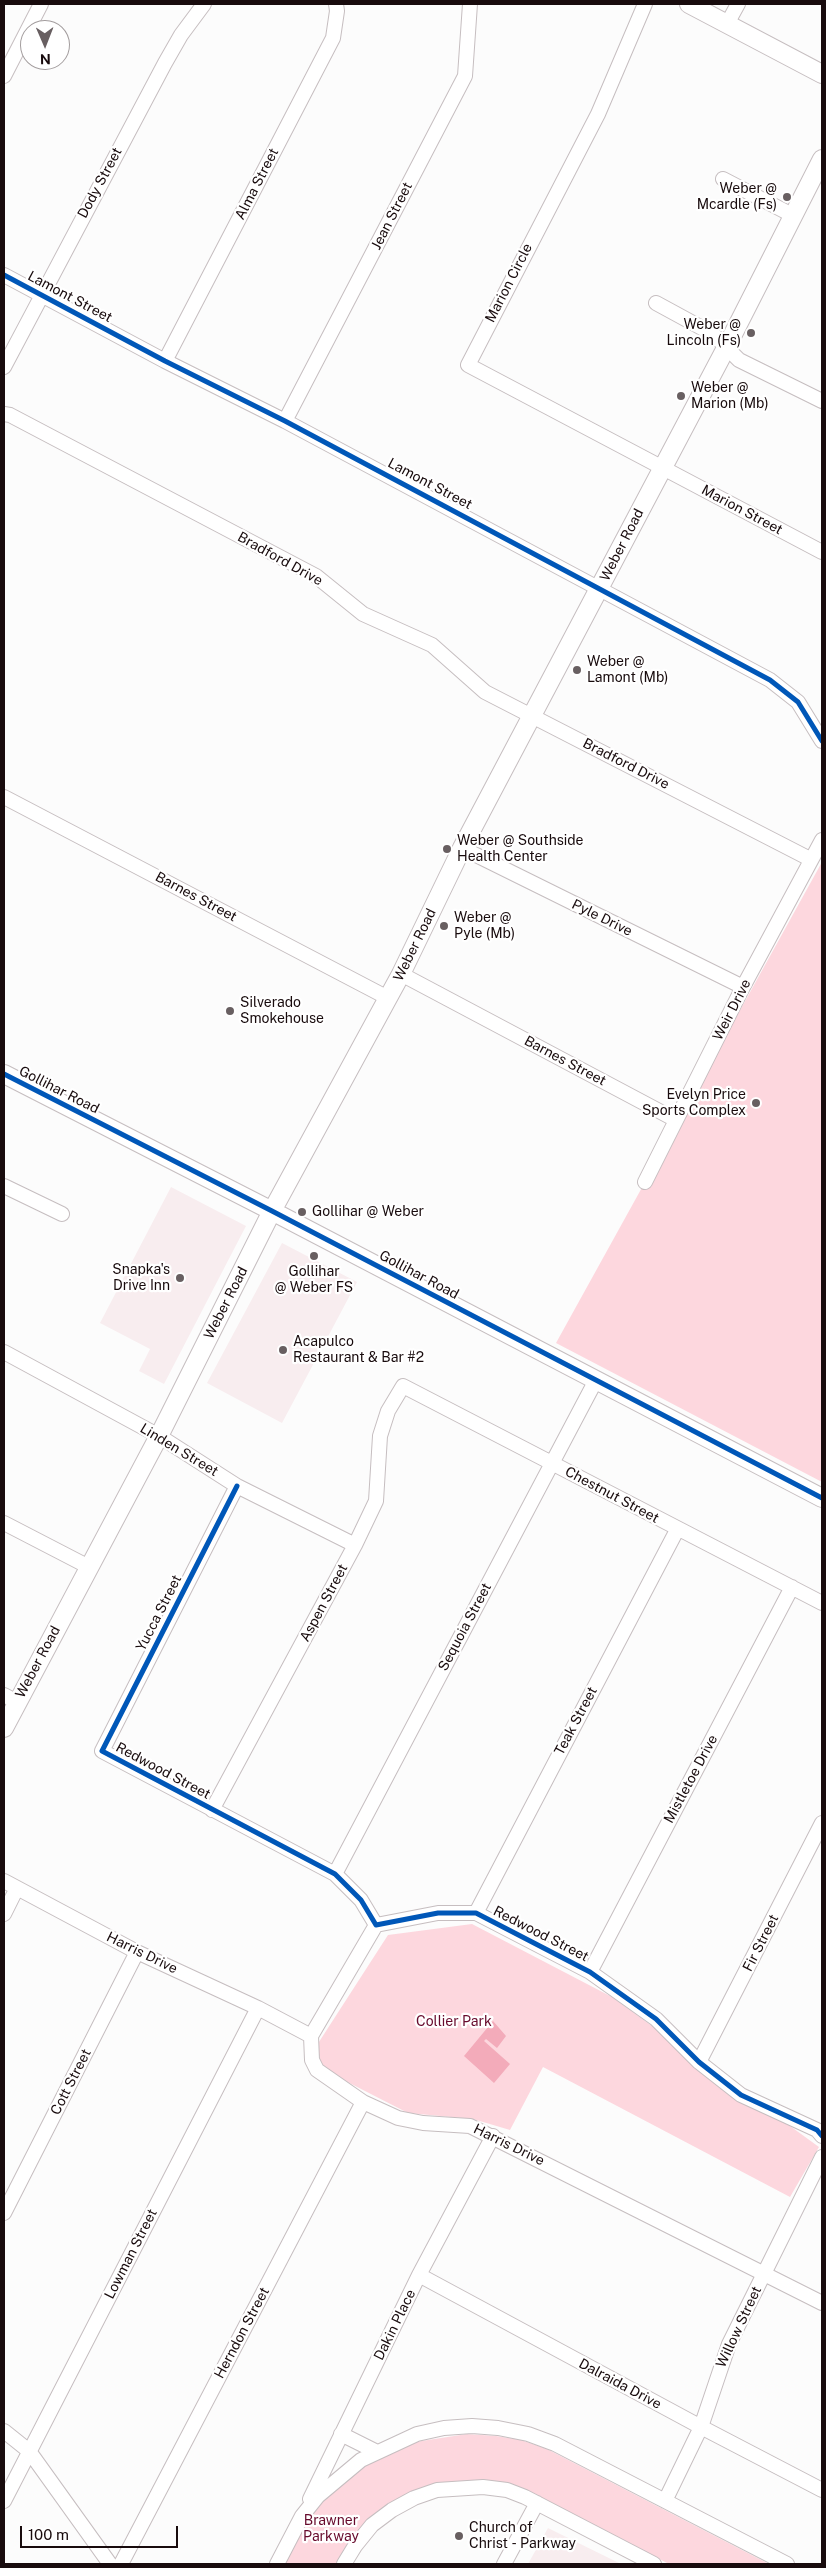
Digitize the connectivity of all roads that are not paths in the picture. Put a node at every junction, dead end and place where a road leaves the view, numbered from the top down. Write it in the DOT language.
graph roads {
  1 [pos="41,4"];
  2 [pos="204,4"];
  3 [pos="336,4"];
  4 [pos="470,4"];
  5 [pos="645,4"];
  6 [pos="689,4"];
  7 [pos="738,4"];
  8 [pos="727,24"];
  9 [pos="822,74"];
  10 [pos="4,76"];
  11 [pos="822,159"];
  12 [pos="723,179"];
  13 [pos="794,216"];
  14 [pos="4,275"];
  15 [pos="41,294"];
  16 [pos="656,303"];
  17 [pos="726,348"];
  18 [pos="165,361"];
  19 [pos="4,367"];
  20 [pos="822,401"];
  21 [pos="4,414"];
  22 [pos="285,420"];
  23 [pos="662,467"];
  24 [pos="822,552"];
  25 [pos="600,587"];
  26 [pos="532,715"];
  27 [pos="822,741"];
  28 [pos="4,797"];
  29 [pos="822,840"];
  30 [pos="462,848"];
  31 [pos="810,859"];
  32 [pos="401,974"];
  33 [pos="743,987"];
  34 [pos="388,998"];
  35 [pos="4,1074"];
  36 [pos="676,1120"];
  37 [pos="645,1182"];
  38 [pos="4,1186"];
  39 [pos="272,1211"];
  40 [pos="62,1214"];
  41 [pos="4,1352"];
  42 [pos="596,1380"];
  43 [pos="403,1386"];
  44 [pos="159,1436"];
  45 [pos="551,1463"];
  46 [pos="237,1486"];
  47 [pos="822,1498"];
  48 [pos="4,1523"];
  49 [pos="676,1530"];
  50 [pos="356,1545"];
  51 [pos="89,1567"];
  52 [pos="792,1587"];
  53 [pos="822,1603"];
  54 [pos="10,1698"];
  55 [pos="4,1728"];
  56 [pos="102,1751"];
  57 [pos="212,1810"];
  58 [pos="822,1823"];
  59 [pos="336,1874"];
  60 [pos="4,1881"];
  61 [pos="17,1888"];
  62 [pos="476,1913"];
  63 [pos="4,1914"];
  64 [pos="376,1925"];
  65 [pos="137,1952"];
  66 [pos="590,1972"];
  67 [pos="258,2008"];
  68 [pos="311,2036"];
  69 [pos="699,2062"];
  70 [pos="363,2102"];
  71 [pos="821,2129"];
  72 [pos="493,2136"];
  73 [pos="822,2157"];
  74 [pos="4,2212"];
  75 [pos="764,2274"];
  76 [pos="420,2275"];
  77 [pos="822,2303"];
  78 [pos="701,2427"];
  79 [pos="4,2431"];
  80 [pos="341,2434"];
  81 [pos="30,2451"];
  82 [pos="375,2451"];
  83 [pos="822,2490"];
  84 [pos="4,2501"];
  85 [pos="665,2501"];
  86 [pos="537,2503"];
  87 [pos="302,2516"];
  88 [pos="110,2564"];
  89 [pos="121,2564"];
  90 [pos="276,2564"];
  91 [pos="344,2564"];
  92 [pos="504,2564"];
  93 [pos="654,2564"];
  94 [pos="787,2564"];
  1 -- 10 [label="street"];
  2 -- 15 [label="street, Dody Street"];
  3 -- 18 [label="street, Alma Street"];
  4 -- 22 [label="street, Jean Street"];
  5 -- 23 [label="street, Marion Circle"];
  6 -- 8 [label="main road"];
  7 -- 8 [label="street"];
  8 -- 9 [label="main road"];
  11 -- 13 [label="main road, Weber Road"];
  12 -- 13 [label="street"];
  13 -- 17 [label="main road, Weber Road"];
  14 -- 15 [label="street, Lamont Street"];
  15 -- 18 [label="street, Lamont Street"];
  15 -- 19 [label="street, Dody Street"];
  16 -- 17 [label="street"];
  17 -- 20 [label="street"];
  17 -- 23 [label="main road, Weber Road"];
  18 -- 22 [label="street, Lamont Street"];
  21 -- 26 [label="street, Bradford Drive"];
  22 -- 25 [label="street, Lamont Street"];
  23 -- 24 [label="street, Marion Street"];
  23 -- 25 [label="main road, Weber Road"];
  25 -- 26 [label="main road, Weber Road"];
  25 -- 27 [label="street, Lamont Street"];
  26 -- 30 [label="main road, Weber Road"];
  26 -- 31 [label="street, Bradford Drive"];
  28 -- 34 [label="street, Barnes Street"];
  29 -- 31 [label="street, Weir Drive"];
  30 -- 32 [label="main road, Weber Road"];
  30 -- 33 [label="street, Pyle Drive"];
  31 -- 33 [label="street, Weir Drive"];
  32 -- 34 [label="main road, Weber Road"];
  32 -- 36 [label="street, Barnes Street"];
  33 -- 36 [label="street, Weir Drive"];
  34 -- 39 [label="main road, Weber Road"];
  35 -- 39 [label="main road, Gollihar Road"];
  36 -- 37 [label="street, Weir Drive"];
  38 -- 40 [label="street"];
  39 -- 42 [label="main road, Gollihar Road"];
  39 -- 44 [label="main road, Weber Road"];
  41 -- 44 [label="street, Linden Street"];
  42 -- 45 [label="street, Sequoia Street"];
  42 -- 47 [label="main road, Gollihar Road"];
  43 -- 45 [label="street, Chestnut Street"];
  43 -- 50 [label="street, Aspen Street"];
  44 -- 46 [label="street, Linden Street"];
  44 -- 51 [label="main road, Weber Road"];
  45 -- 49 [label="street, Chestnut Street"];
  45 -- 59 [label="street, Sequoia Street"];
  46 -- 50 [label="street, Linden Street"];
  46 -- 56 [label="street, Yucca Street"];
  48 -- 51 [label="street"];
  49 -- 52 [label="street, Chestnut Street"];
  49 -- 62 [label="street, Teak Street"];
  50 -- 57 [label="street, Aspen Street"];
  51 -- 54 [label="main road, Weber Road"];
  52 -- 53 [label="street, Chestnut Street"];
  52 -- 66 [label="street, Mistletoe Drive"];
  54 -- 55 [label="main road, Weber Road"];
  56 -- 57 [label="street, Redwood Street"];
  57 -- 59 [label="street, Redwood Street"];
  58 -- 69 [label="street, Fir Street"];
  59 -- 64 [label="street, Redwood Street"];
  60 -- 61 [label="street, Harris Drive"];
  61 -- 63 [label="street"];
  61 -- 65 [label="street, Harris Drive"];
  62 -- 64 [label="street, Redwood Street"];
  62 -- 66 [label="street, Redwood Street"];
  64 -- 68 [label="street"];
  65 -- 67 [label="street, Harris Drive"];
  65 -- 74 [label="street, Cott Street"];
  66 -- 69 [label="street, Redwood Street"];
  67 -- 68 [label="street, Harris Drive"];
  67 -- 81 [label="street, Lowman Street"];
  68 -- 70 [label="street, Harris Drive"];
  69 -- 71 [label="street, Redwood Street"];
  70 -- 72 [label="street, Harris Drive"];
  70 -- 89 [label="street, Herndon Street"];
  72 -- 75 [label="street, Harris Drive"];
  72 -- 76 [label="street, Dakin Place"];
  73 -- 75 [label="street, Willow Street"];
  75 -- 77 [label="street, Harris Drive"];
  75 -- 78 [label="street, Willow Street"];
  76 -- 78 [label="street, Dalraida Drive"];
  76 -- 80 [label="street, Dakin Place"];
  78 -- 83 [label="street, Dalraida Drive"];
  78 -- 85 [label="street, Willow Street"];
  79 -- 81 [label="street"];
  80 -- 82 [label="street"];
  80 -- 87 [label="street, Dakin Place"];
  81 -- 84 [label="street, Lowman Street"];
  81 -- 88 [label="street"];
  82 -- 85 [label="street"];
  82 -- 87 [label="street"];
  85 -- 94 [label="street"];
  86 -- 91 [label="street"];
  86 -- 92 [label="street"];
  86 -- 93 [label="street"];
  87 -- 90 [label="street"];
}
